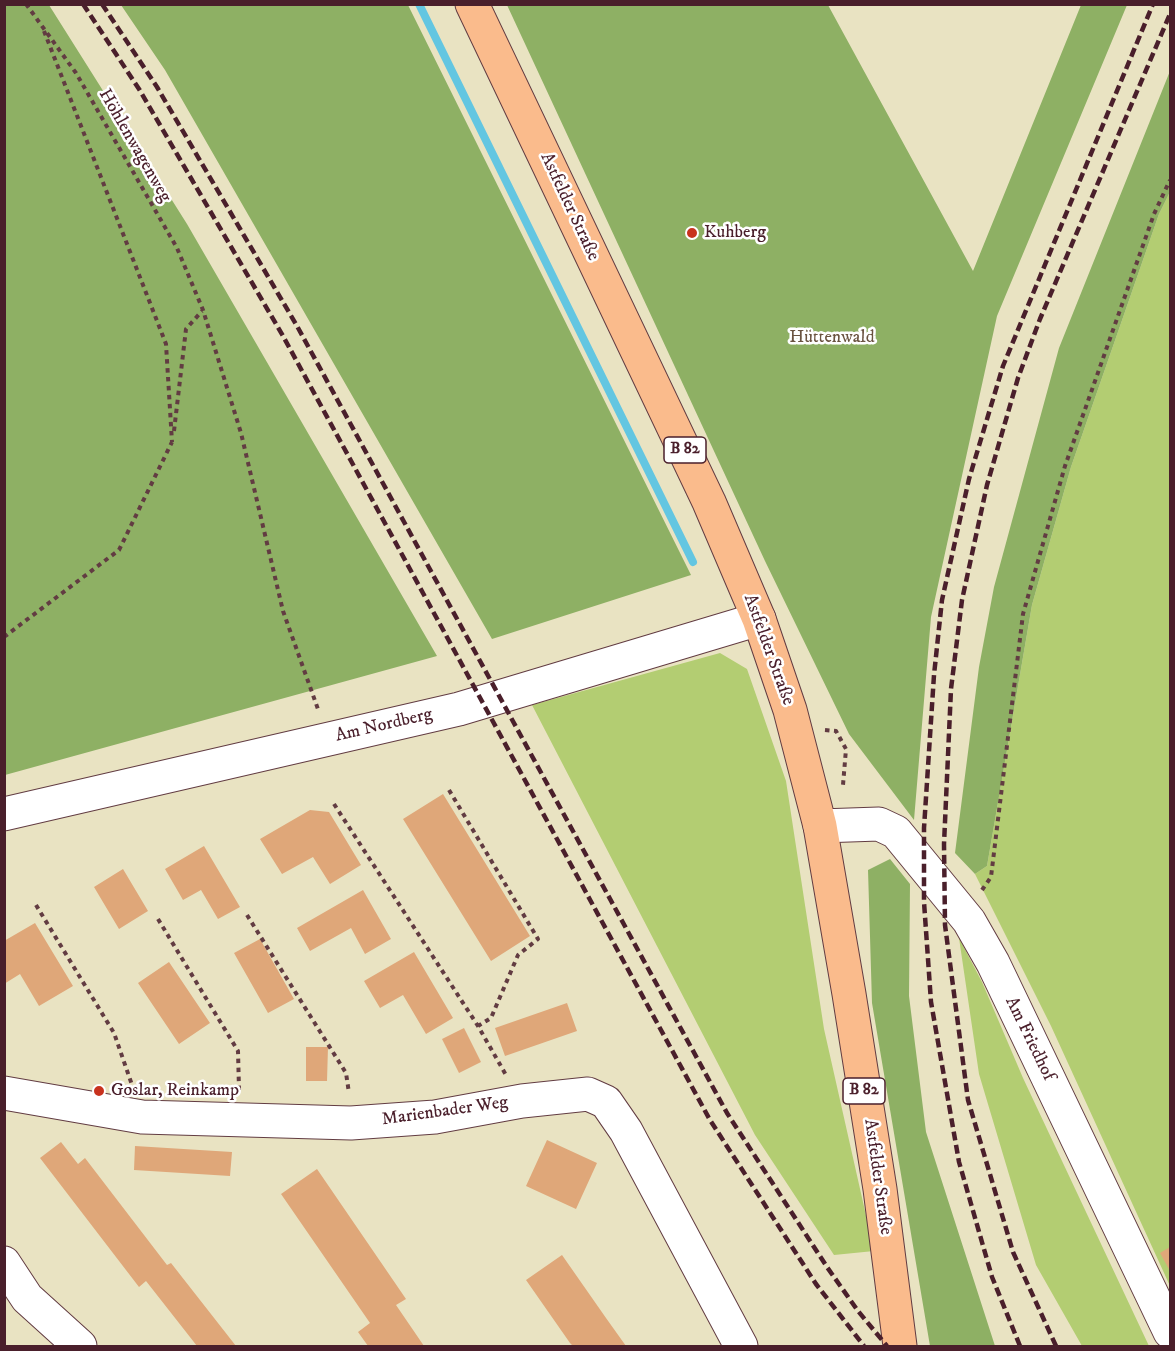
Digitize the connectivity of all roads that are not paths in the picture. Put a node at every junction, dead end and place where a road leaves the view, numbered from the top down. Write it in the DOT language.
graph roads {
  1 [pos="472,4"];
  2 [pos="759,619"];
  3 [pos="4,814"];
  4 [pos="820,826"];
  5 [pos="4,1093"];
  6 [pos="4,1263"];
  7 [pos="1170,1332"];
  8 [pos="80,1347"];
  9 [pos="741,1347"];
  10 [pos="900,1347"];
  1 -- 2 [label="main road, Astfelder Straße / B 82"];
  2 -- 3 [label="street, Am Nordberg"];
  2 -- 4 [label="main road, Astfelder Straße / B 82"];
  4 -- 7 [label="street, Am Friedhof"];
  4 -- 10 [label="main road, Astfelder Straße / B 82"];
  5 -- 9 [label="street, Marienbader Weg"];
  6 -- 8 [label="street"];
}
